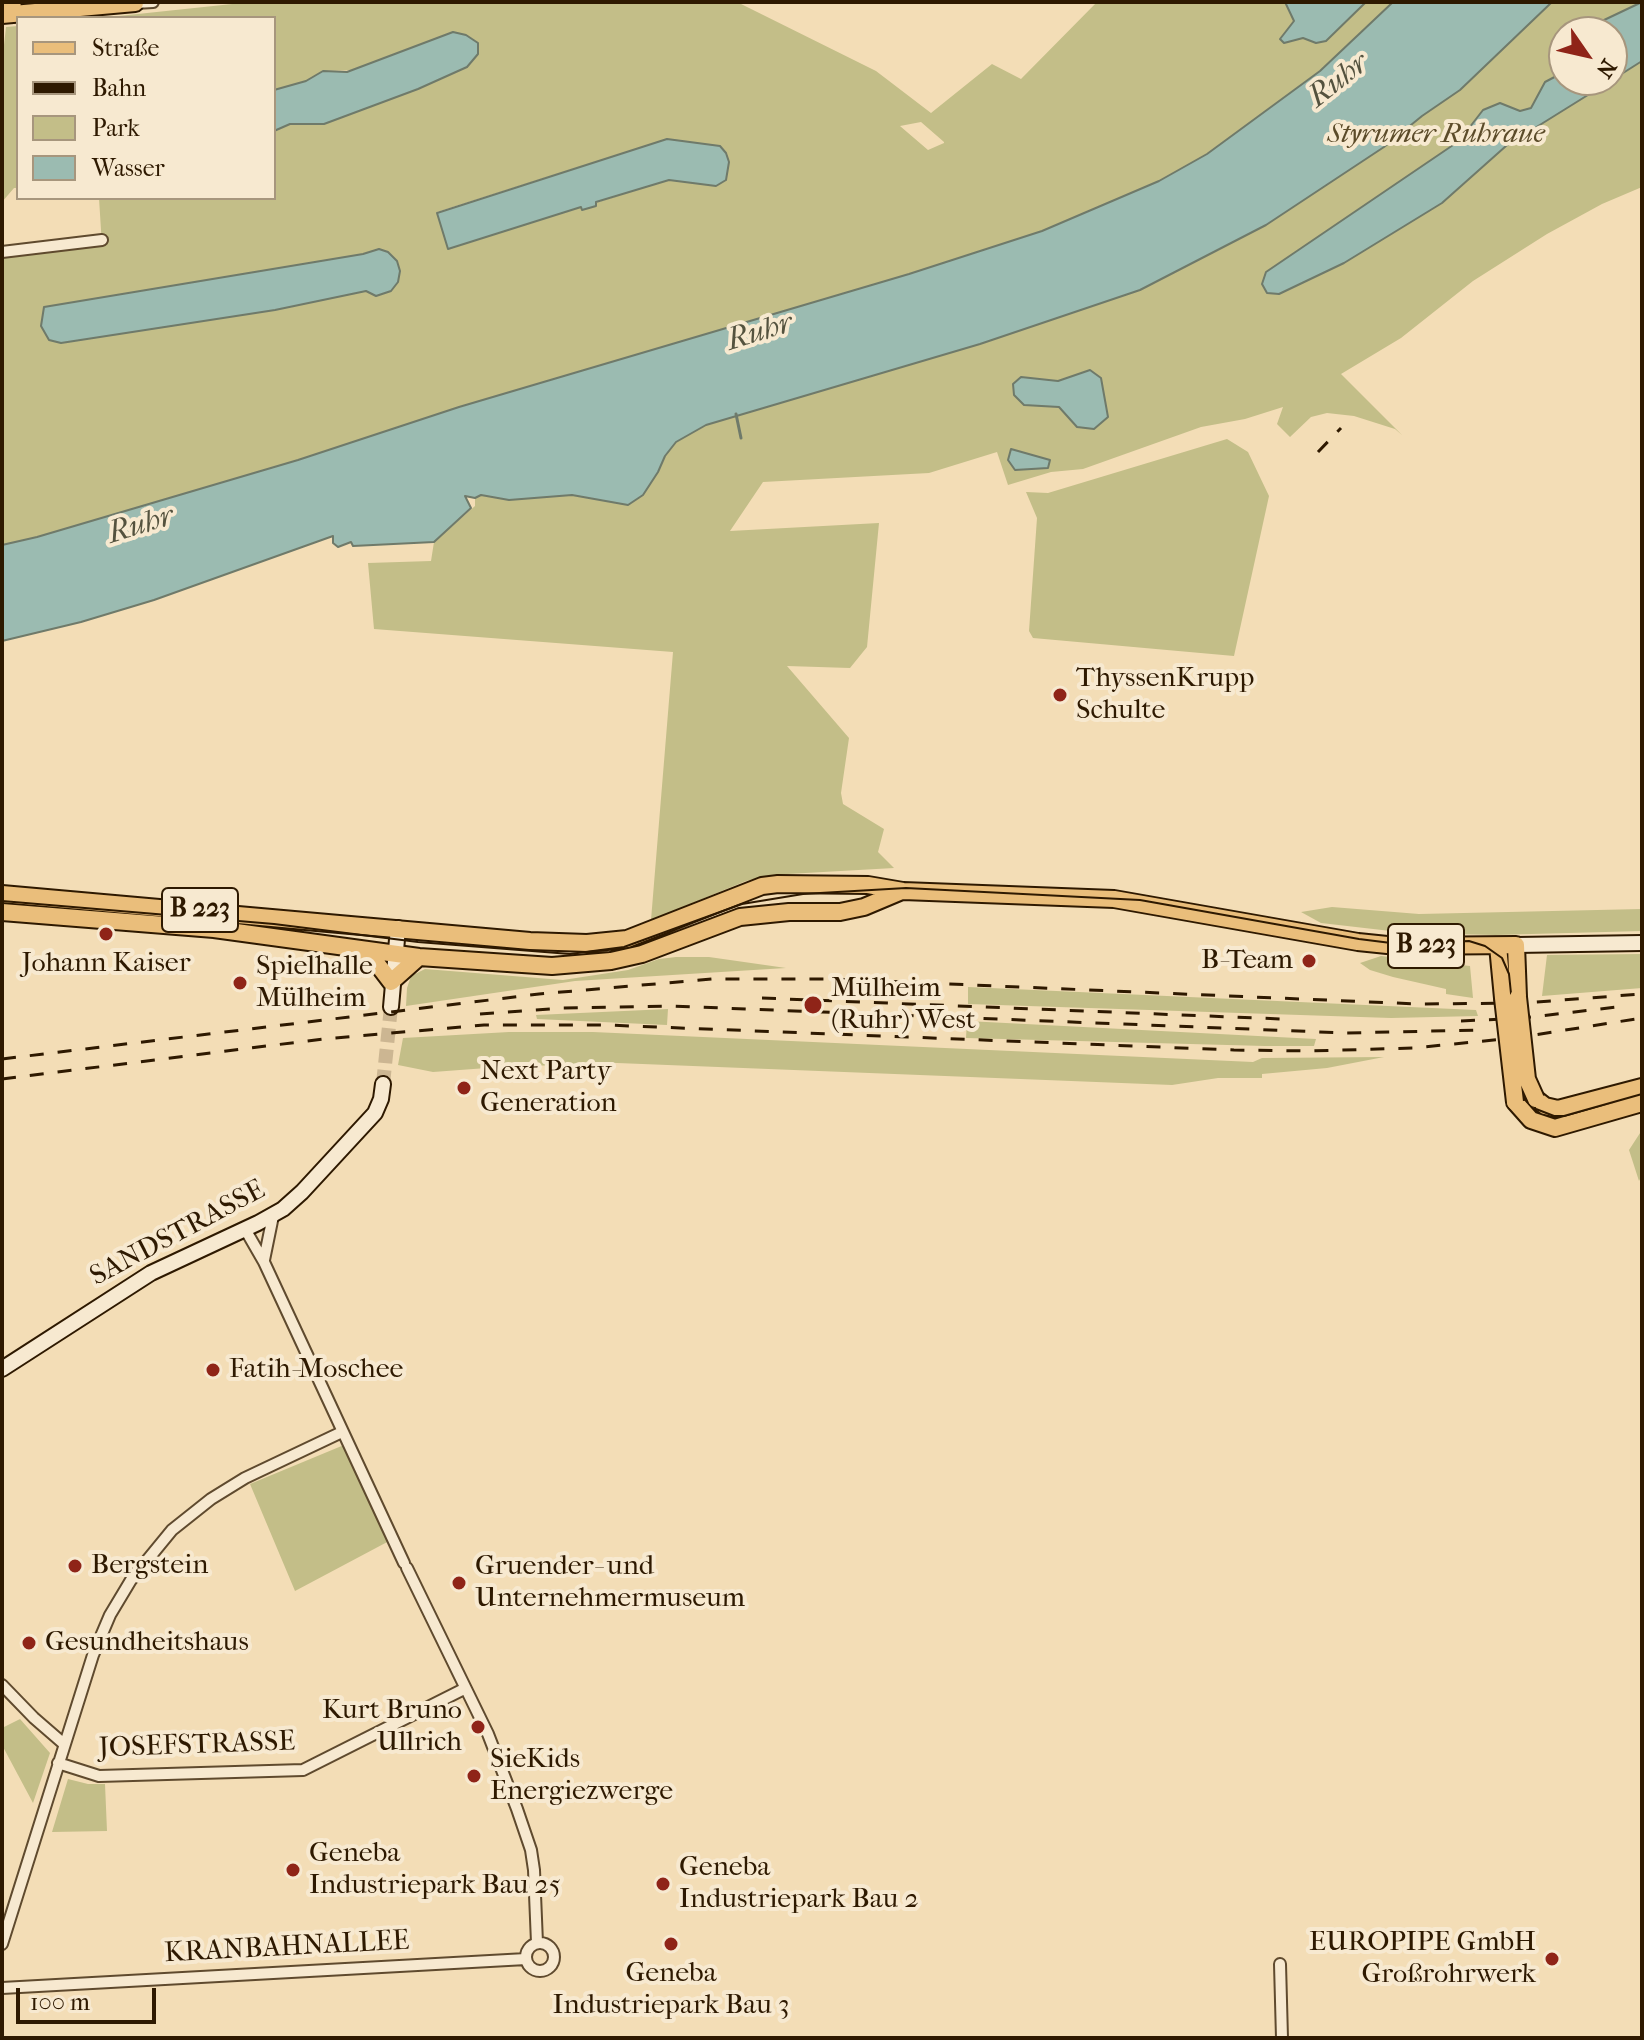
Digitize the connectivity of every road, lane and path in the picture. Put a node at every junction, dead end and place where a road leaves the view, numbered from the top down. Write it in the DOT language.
graph roads {
  1 [pos="135,2"];
  2 [pos="153,2"];
  3 [pos="7,8"];
  4 [pos="102,240"];
  5 [pos="2,252"];
  6 [pos="903,891"];
  7 [pos="2,894"];
  8 [pos="2,912"];
  9 [pos="398,928"];
  10 [pos="1642,943"];
  11 [pos="1507,945"];
  12 [pos="359,949"];
  13 [pos="394,954"];
  14 [pos="419,957"];
  15 [pos="391,982"];
  16 [pos="1510,998"];
  17 [pos="391,1007"];
  18 [pos="383,1084"];
  19 [pos="1642,1087"];
  20 [pos="1642,1103"];
  21 [pos="273,1216"];
  22 [pos="245,1229"];
  23 [pos="264,1262"];
  24 [pos="2,1369"];
  25 [pos="342,1432"];
  26 [pos="2,1685"];
  27 [pos="464,1689"];
  28 [pos="60,1742"];
  29 [pos="58,1763"];
  30 [pos="537,1943"];
  31 [pos="2,1944"];
  32 [pos="526,1959"];
  33 [pos="1280,1964"];
  34 [pos="2,1988"];
  35 [pos="1282,2038"];
  1 -- 2 [label="street"];
  1 -- 3 [label="main road"];
  4 -- 5 [label="street"];
  6 -- 9 [label="main road, B 223"];
  6 -- 11 [label="main road, B 223"];
  6 -- 14 [label="main road, B 223"];
  7 -- 9 [label="main road, B 223"];
  8 -- 12 [label="main road, B 223"];
  9 -- 13 [label="street"];
  10 -- 11 [label="street"];
  11 -- 16 [label="main road"];
  12 -- 13 [label="main road, B 223"];
  12 -- 15 [label="main road"];
  13 -- 14 [label="main road, B 223"];
  13 -- 15 [label="street"];
  14 -- 15 [label="main road"];
  15 -- 17 [label="street"];
  16 -- 19 [label="main road, bridge"];
  16 -- 20 [label="main road, bridge"];
  18 -- 21 [label="street, SANDSTRASSE"];
  21 -- 22 [label="street, SANDSTRASSE"];
  21 -- 23 [label="street"];
  22 -- 23 [label="street"];
  22 -- 24 [label="street, SANDSTRASSE"];
  23 -- 25 [label="street"];
  25 -- 27 [label="street"];
  25 -- 28 [label="street"];
  26 -- 28 [label="street"];
  27 -- 29 [label="street, JOSEFSTRASSE"];
  27 -- 30 [label="street"];
  28 -- 29 [label="street"];
  29 -- 31 [label="street"];
  30 -- 32 [label="street"];
  30 -- 32 [label="street, KRANBAHNALLEE"];
  32 -- 34 [label="street, KRANBAHNALLEE"];
  33 -- 35 [label="street"];
}
